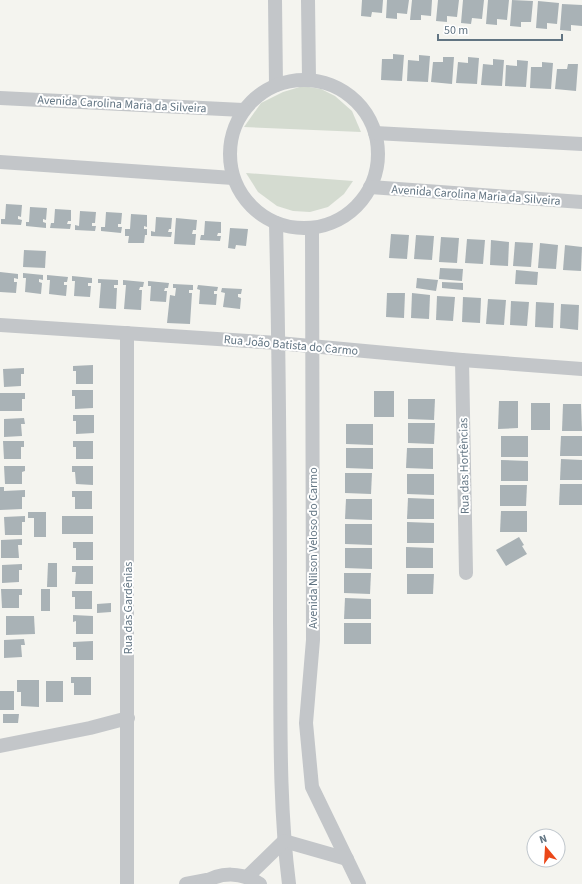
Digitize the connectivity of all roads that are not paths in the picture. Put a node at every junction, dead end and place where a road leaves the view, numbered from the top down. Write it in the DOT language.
graph roads {
  1 [pos="275,0"];
  2 [pos="308,0"];
  3 [pos="309,80"];
  4 [pos="276,85"];
  5 [pos="0,98"];
  6 [pos="243,110"];
  7 [pos="376,132"];
  8 [pos="582,144"];
  9 [pos="0,162"];
  10 [pos="233,178"];
  11 [pos="370,187"];
  12 [pos="582,202"];
  13 [pos="276,223"];
  14 [pos="312,228"];
  15 [pos="0,325"];
  16 [pos="127,333"];
  17 [pos="278,343"];
  18 [pos="312,346"];
  19 [pos="462,360"];
  20 [pos="582,369"];
  21 [pos="466,573"];
  22 [pos="128,718"];
  23 [pos="0,746"];
  24 [pos="284,841"];
  25 [pos="348,859"];
  26 [pos="247,877"];
  27 [pos="204,882"];
  28 [pos="127,884"];
  29 [pos="186,884"];
  30 [pos="260,884"];
  31 [pos="289,884"];
  32 [pos="359,884"];
  1 -- 4 [label="street"];
  2 -- 3 [label="street"];
  3 -- 4 [label="street"];
  3 -- 7 [label="street"];
  4 -- 6 [label="street"];
  5 -- 6 [label="street, Avenida Carolina Maria da Silveira"];
  6 -- 10 [label="street"];
  7 -- 8 [label="street"];
  7 -- 11 [label="street"];
  9 -- 10 [label="street"];
  10 -- 13 [label="street"];
  11 -- 12 [label="street, Avenida Carolina Maria da Silveira"];
  11 -- 14 [label="street"];
  13 -- 14 [label="street"];
  13 -- 17 [label="street"];
  14 -- 18 [label="street, Avenida Nilson Veloso do Carmo"];
  15 -- 16 [label="street, Rua João Batista do Carmo"];
  16 -- 17 [label="street, Rua João Batista do Carmo"];
  16 -- 22 [label="street, Rua das Gardênias"];
  17 -- 18 [label="street, Rua João Batista do Carmo"];
  17 -- 24 [label="street"];
  18 -- 19 [label="street, Rua João Batista do Carmo"];
  18 -- 25 [label="street, Avenida Nilson Veloso do Carmo"];
  19 -- 20 [label="street, Rua João Batista do Carmo"];
  19 -- 21 [label="street, Rua das Hortências"];
  22 -- 23 [label="street"];
  22 -- 28 [label="street, Rua das Gardênias"];
  24 -- 25 [label="street"];
  24 -- 26 [label="street"];
  24 -- 31 [label="street"];
  25 -- 32 [label="street, Avenida Nilson Veloso do Carmo"];
  26 -- 27 [label="street"];
  26 -- 30 [label="street"];
  27 -- 29 [label="street"];
}
